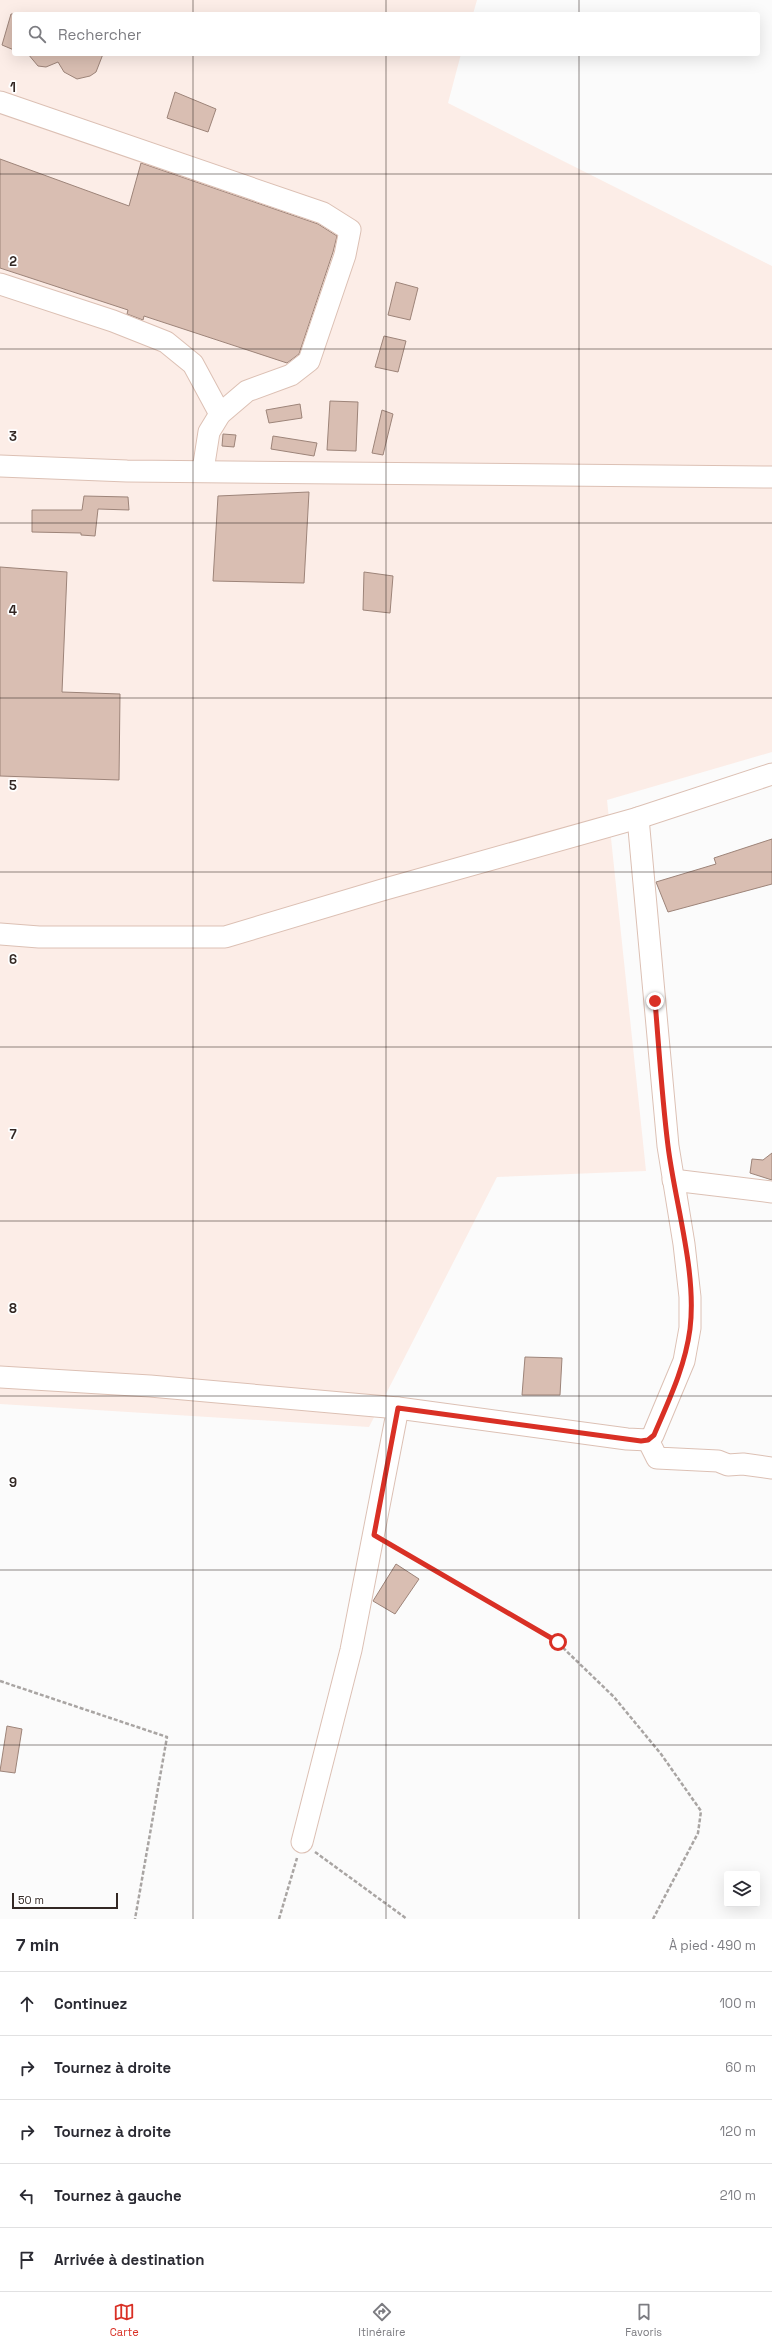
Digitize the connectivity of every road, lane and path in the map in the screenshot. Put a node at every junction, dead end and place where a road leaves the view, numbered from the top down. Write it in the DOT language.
graph roads {
  1 [pos="0,102"];
  2 [pos="0,284"];
  3 [pos="220,414"];
  4 [pos="0,466"];
  5 [pos="203,470"];
  6 [pos="772,477"];
  7 [pos="772,774"];
  8 [pos="638,818"];
  9 [pos="0,934"];
  10 [pos="673,1180"];
  11 [pos="772,1192"];
  12 [pos="0,1377"];
  13 [pos="398,1408"];
  14 [pos="648,1440"];
  15 [pos="772,1468"];
  16 [pos="374,1535"];
  17 [pos="0,1682"];
  18 [pos="302,1842"];
  19 [pos="135,1919"];
  20 [pos="279,1919"];
  21 [pos="407,1919"];
  22 [pos="653,1919"];
  1 -- 3 [label="street"];
  2 -- 3 [label="street"];
  3 -- 5 [label="street"];
  4 -- 5 [label="street"];
  5 -- 6 [label="street"];
  7 -- 8 [label="street"];
  8 -- 9 [label="street"];
  8 -- 10 [label="street"];
  10 -- 11 [label="street"];
  10 -- 14 [label="street"];
  12 -- 13 [label="street"];
  13 -- 14 [label="street"];
  13 -- 16 [label="street"];
  14 -- 15 [label="street"];
  16 -- 18 [label="street"];
  16 -- 22 [label="path"];
  17 -- 19 [label="path"];
  18 -- 20 [label="path"];
  18 -- 21 [label="path"];
}
